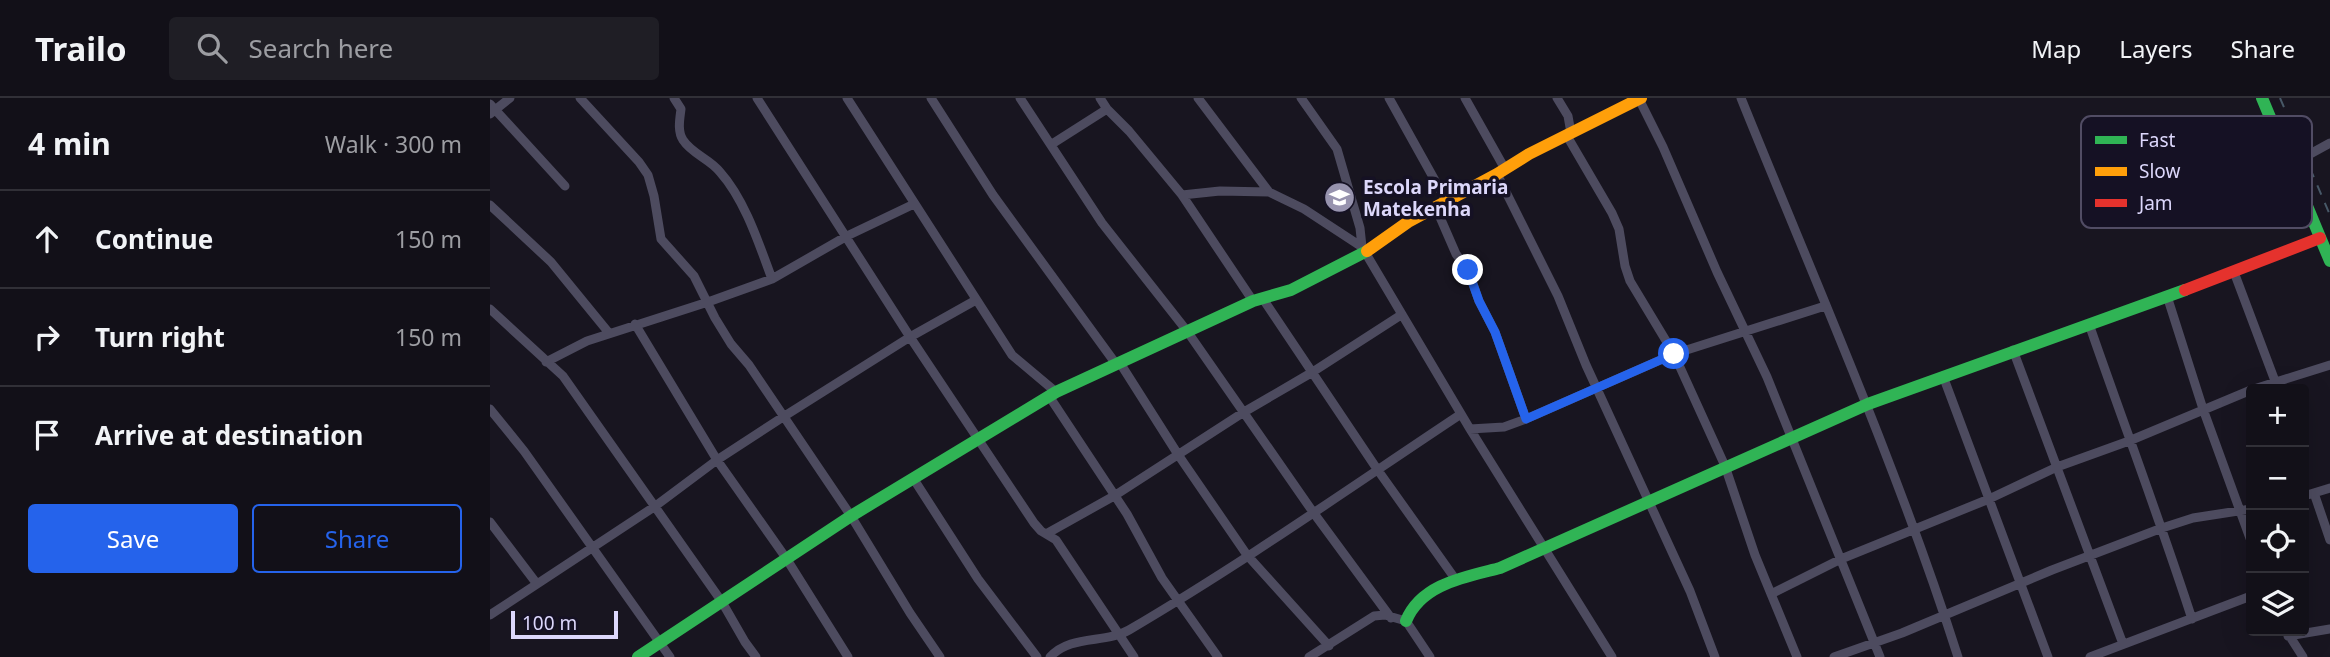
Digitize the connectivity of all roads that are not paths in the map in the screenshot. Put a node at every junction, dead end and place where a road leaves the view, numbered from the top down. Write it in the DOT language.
graph roads {
  1 [pos="510,98"];
  2 [pos="580,98"];
  3 [pos="674,98"];
  4 [pos="757,98"];
  5 [pos="847,98"];
  6 [pos="931,98"];
  7 [pos="1020,98"];
  8 [pos="1100,98"];
  9 [pos="1198,98"];
  10 [pos="1301,98"];
  11 [pos="1389,98"];
  12 [pos="1465,98"];
  13 [pos="1557,98"];
  14 [pos="1639,98"];
  15 [pos="1741,98"];
  16 [pos="2262,98"];
  17 [pos="492,109"];
  18 [pos="1107,109"];
  19 [pos="1568,116"];
  20 [pos="2270,116"];
  21 [pos="1588,124"];
  22 [pos="1569,134"];
  23 [pos="2330,143"];
  24 [pos="1052,144"];
  25 [pos="2312,153"];
  26 [pos="1501,171"];
  27 [pos="565,187"];
  28 [pos="1269,192"];
  29 [pos="1182,195"];
  30 [pos="914,204"];
  31 [pos="490,205"];
  32 [pos="1441,205"];
  33 [pos="2312,218"];
  34 [pos="847,236"];
  35 [pos="2320,237"];
  36 [pos="1364,250"];
  37 [pos="2330,261"];
  38 [pos="2234,272"];
  39 [pos="772,279"];
  40 [pos="2167,296"];
  41 [pos="976,300"];
  42 [pos="1258,300"];
  43 [pos="708,302"];
  44 [pos="1825,306"];
  45 [pos="490,309"];
  46 [pos="1401,315"];
  47 [pos="635,324"];
  48 [pos="2089,324"];
  49 [pos="1745,330"];
  50 [pos="1187,331"];
  51 [pos="609,333"];
  52 [pos="910,337"];
  53 [pos="2013,350"];
  54 [pos="561,353"];
  55 [pos="1674,354"];
  56 [pos="546,362"];
  57 [pos="1118,363"];
  58 [pos="2330,365"];
  59 [pos="1311,373"];
  60 [pos="563,376"];
  61 [pos="1943,376"];
  62 [pos="2275,384"];
  63 [pos="2281,384"];
  64 [pos="1598,389"];
  65 [pos="2246,393"];
  66 [pos="1052,394"];
  67 [pos="1868,404"];
  68 [pos="2203,408"];
  69 [pos="490,409"];
  70 [pos="1244,412"];
  71 [pos="1461,414"];
  72 [pos="783,417"];
  73 [pos="1526,419"];
  74 [pos="1470,429"];
  75 [pos="1792,436"];
  76 [pos="979,438"];
  77 [pos="2129,440"];
  78 [pos="1179,456"];
  79 [pos="717,460"];
  80 [pos="1725,466"];
  81 [pos="2057,467"];
  82 [pos="1377,469"];
  83 [pos="913,478"];
  84 [pos="2330,488"];
  85 [pos="2309,494"];
  86 [pos="1114,496"];
  87 [pos="2309,496"];
  88 [pos="1989,499"];
  89 [pos="1647,500"];
  90 [pos="654,507"];
  91 [pos="2246,510"];
  92 [pos="1313,512"];
  93 [pos="851,516"];
  94 [pos="490,522"];
  95 [pos="1914,528"];
  96 [pos="2162,528"];
  97 [pos="1046,534"];
  98 [pos="2330,540"];
  99 [pos="1545,547"];
  100 [pos="592,548"];
  101 [pos="1247,555"];
  102 [pos="2091,555"];
  103 [pos="786,558"];
  104 [pos="1841,559"];
  105 [pos="1456,580"];
  106 [pos="2021,583"];
  107 [pos="537,584"];
  108 [pos="1771,594"];
  109 [pos="2246,598"];
  110 [pos="1179,600"];
  111 [pos="722,602"];
  112 [pos="490,615"];
  113 [pos="1945,615"];
  114 [pos="1391,618"];
  115 [pos="2192,619"];
  116 [pos="1406,621"];
  117 [pos="2330,629"];
  118 [pos="2309,633"];
  119 [pos="1118,635"];
  120 [pos="2289,636"];
  121 [pos="2305,636"];
  122 [pos="661,641"];
  123 [pos="1875,642"];
  124 [pos="2123,644"];
  125 [pos="2298,647"];
  126 [pos="1328,650"];
  127 [pos="638,657"];
  128 [pos="670,657"];
  129 [pos="756,657"];
  130 [pos="849,657"];
  131 [pos="940,657"];
  132 [pos="1037,657"];
  133 [pos="1050,657"];
  134 [pos="1134,657"];
  135 [pos="1218,657"];
  136 [pos="1309,657"];
  137 [pos="1430,657"];
  138 [pos="1612,657"];
  139 [pos="1715,657"];
  140 [pos="1797,657"];
  141 [pos="1834,657"];
  142 [pos="1880,657"];
  143 [pos="1958,657"];
  144 [pos="2048,657"];
  145 [pos="2090,657"];
  146 [pos="2304,657"];
  1 -- 17 [label="street"];
  2 -- 43 [label="street"];
  3 -- 39 [label="street"];
  4 -- 34 [label="street"];
  5 -- 30 [label="street"];
  6 -- 57 [label="street"];
  7 -- 24 [label="street"];
  8 -- 18 [label="street"];
  9 -- 28 [label="street"];
  10 -- 36 [label="street"];
  11 -- 32 [label="street"];
  12 -- 26 [label="street"];
  13 -- 19 [label="street"];
  14 -- 21 [label="street"];
  14 -- 49 [label="street"];
  15 -- 44 [label="street"];
  16 -- 20 [label="street"];
  17 -- 27 [label="street"];
  18 -- 24 [label="street"];
  18 -- 29 [label="street"];
  19 -- 21 [label="street"];
  19 -- 22 [label="street"];
  21 -- 22 [label="street"];
  22 -- 26 [label="street"];
  22 -- 55 [label="street"];
  23 -- 25 [label="street"];
  24 -- 50 [label="street"];
  26 -- 32 [label="street"];
  26 -- 64 [label="street"];
  28 -- 29 [label="street"];
  28 -- 36 [label="street"];
  29 -- 42 [label="street"];
  30 -- 34 [label="street"];
  30 -- 41 [label="street"];
  31 -- 51 [label="street"];
  32 -- 36 [label="street"];
  32 -- 73 [label="street"];
  33 -- 35 [label="street"];
  34 -- 39 [label="street"];
  34 -- 52 [label="street"];
  35 -- 37 [label="street"];
  35 -- 38 [label="street"];
  36 -- 42 [label="street"];
  36 -- 46 [label="street"];
  38 -- 40 [label="street"];
  38 -- 62 [label="street"];
  39 -- 43 [label="street"];
  40 -- 48 [label="street"];
  40 -- 68 [label="street"];
  41 -- 52 [label="street"];
  41 -- 66 [label="street"];
  42 -- 50 [label="street"];
  42 -- 59 [label="street"];
  43 -- 47 [label="street"];
  43 -- 72 [label="street"];
  44 -- 49 [label="street"];
  44 -- 67 [label="street"];
  45 -- 56 [label="street"];
  46 -- 59 [label="street"];
  46 -- 71 [label="street"];
  47 -- 51 [label="street"];
  47 -- 79 [label="street"];
  48 -- 53 [label="street"];
  48 -- 77 [label="street"];
  49 -- 55 [label="street"];
  49 -- 75 [label="street"];
  50 -- 57 [label="street"];
  50 -- 70 [label="street"];
  51 -- 54 [label="street"];
  52 -- 72 [label="street"];
  52 -- 76 [label="street"];
  53 -- 61 [label="street"];
  53 -- 81 [label="street"];
  54 -- 56 [label="street"];
  54 -- 60 [label="street"];
  55 -- 64 [label="street"];
  55 -- 80 [label="street"];
  56 -- 60 [label="street"];
  57 -- 66 [label="street"];
  57 -- 78 [label="street"];
  58 -- 63 [label="street"];
  59 -- 70 [label="street"];
  59 -- 82 [label="street"];
  60 -- 90 [label="street"];
  61 -- 67 [label="street"];
  61 -- 88 [label="street"];
  64 -- 73 [label="street"];
  64 -- 89 [label="street"];
  65 -- 68 [label="street"];
  66 -- 76 [label="street"];
  66 -- 86 [label="street"];
  67 -- 75 [label="street"];
  67 -- 95 [label="street"];
  68 -- 77 [label="street"];
  68 -- 91 [label="street"];
  69 -- 100 [label="street"];
  70 -- 78 [label="street"];
  70 -- 92 [label="street"];
  71 -- 74 [label="street"];
  71 -- 82 [label="street"];
  72 -- 79 [label="street"];
  72 -- 93 [label="street"];
  73 -- 74 [label="street"];
  74 -- 99 [label="street"];
  75 -- 80 [label="street"];
  75 -- 104 [label="street"];
  76 -- 83 [label="street"];
  76 -- 97 [label="street"];
  77 -- 81 [label="street"];
  77 -- 96 [label="street"];
  78 -- 86 [label="street"];
  78 -- 101 [label="street"];
  79 -- 90 [label="street"];
  79 -- 103 [label="street"];
  80 -- 89 [label="street"];
  80 -- 108 [label="street"];
  81 -- 88 [label="street"];
  81 -- 102 [label="street"];
  82 -- 92 [label="street"];
  82 -- 105 [label="street"];
  83 -- 93 [label="street"];
  83 -- 132 [label="street"];
  84 -- 85 [label="street"];
  86 -- 97 [label="street"];
  86 -- 110 [label="street"];
  87 -- 98 [label="street"];
  88 -- 95 [label="street"];
  88 -- 106 [label="street"];
  89 -- 99 [label="street"];
  89 -- 139 [label="street"];
  90 -- 100 [label="street"];
  90 -- 111 [label="street"];
  91 -- 96 [label="street"];
  92 -- 101 [label="street"];
  92 -- 114 [label="street"];
  93 -- 103 [label="street"];
  93 -- 131 [label="street"];
  94 -- 107 [label="street"];
  95 -- 104 [label="street"];
  95 -- 113 [label="street"];
  96 -- 102 [label="street"];
  96 -- 115 [label="street"];
  97 -- 119 [label="street"];
  99 -- 105 [label="street"];
  99 -- 138 [label="street"];
  100 -- 107 [label="street"];
  100 -- 122 [label="street"];
  101 -- 110 [label="street"];
  101 -- 126 [label="street"];
  102 -- 106 [label="street"];
  102 -- 124 [label="street"];
  103 -- 111 [label="street"];
  103 -- 130 [label="street"];
  104 -- 108 [label="street"];
  104 -- 123 [label="street"];
  105 -- 116 [label="street"];
  106 -- 113 [label="street"];
  106 -- 144 [label="street"];
  107 -- 112 [label="street"];
  108 -- 140 [label="street"];
  109 -- 115 [label="street"];
  110 -- 119 [label="street"];
  110 -- 135 [label="street"];
  111 -- 122 [label="street"];
  111 -- 129 [label="street"];
  113 -- 123 [label="street"];
  113 -- 143 [label="street"];
  114 -- 116 [label="street"];
  114 -- 126 [label="street"];
  115 -- 124 [label="street"];
  116 -- 137 [label="street"];
  117 -- 118 [label="street"];
  119 -- 133 [label="street"];
  119 -- 134 [label="street"];
  120 -- 125 [label="street"];
  121 -- 125 [label="street"];
  122 -- 127 [label="street"];
  122 -- 128 [label="street"];
  123 -- 141 [label="street"];
  123 -- 142 [label="street"];
  124 -- 145 [label="street"];
  125 -- 146 [label="street"];
  126 -- 136 [label="street"];
}
